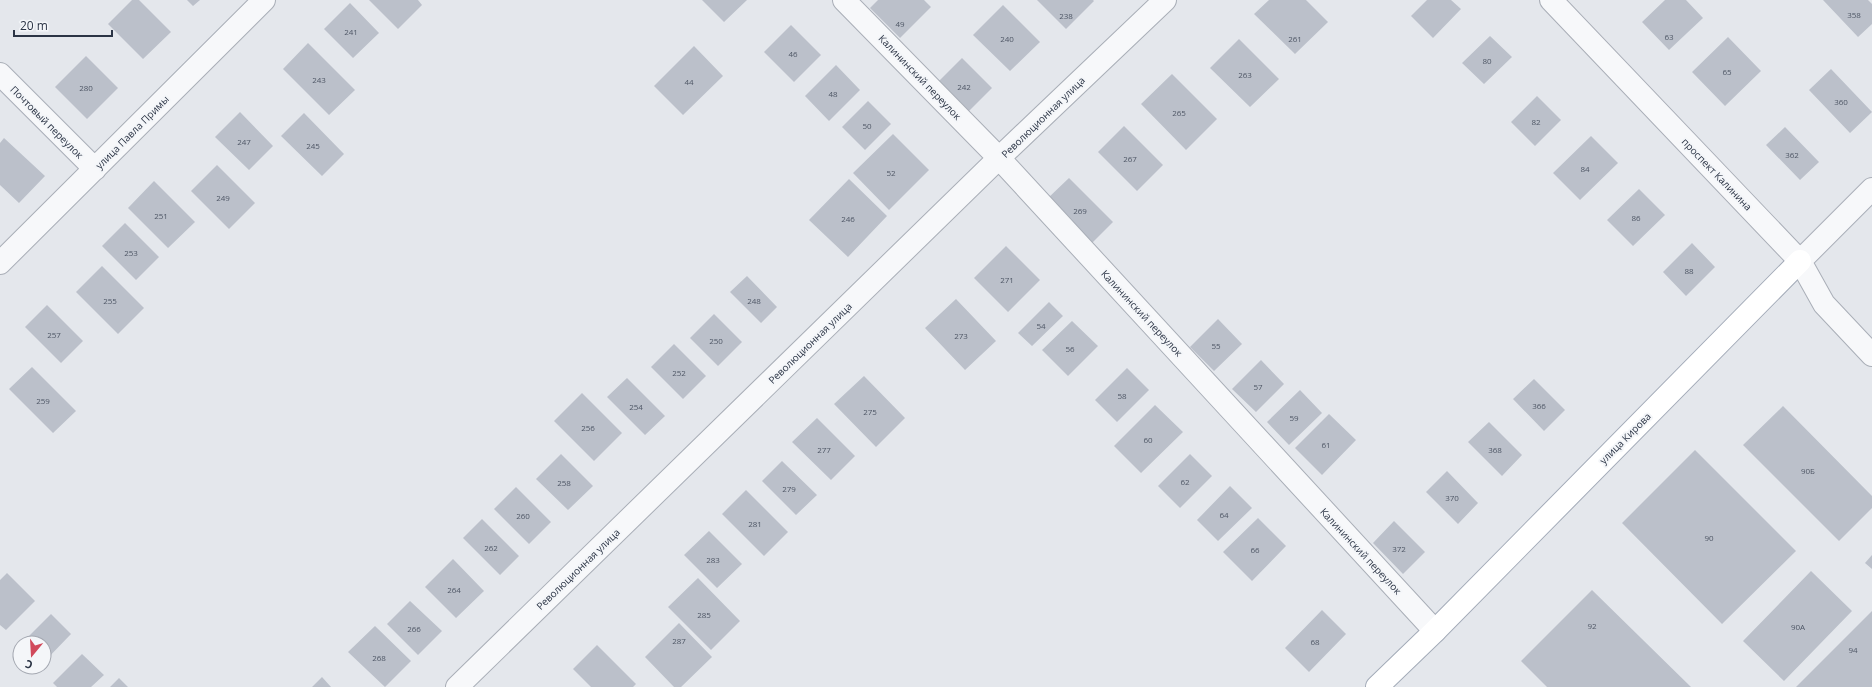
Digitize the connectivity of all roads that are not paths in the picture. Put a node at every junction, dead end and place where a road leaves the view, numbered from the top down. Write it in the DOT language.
graph roads {
  1 [pos="264,0"];
  2 [pos="844,0"];
  3 [pos="1165,0"];
  4 [pos="1551,0"];
  5 [pos="0,74"];
  6 [pos="999,158"];
  7 [pos="95,169"];
  8 [pos="1872,189"];
  9 [pos="1800,261"];
  10 [pos="0,263"];
  11 [pos="1872,355"];
  12 [pos="1434,631"];
  13 [pos="457,687"];
  14 [pos="1377,687"];
  1 -- 7 [label="street, улица Павла Примы"];
  2 -- 6 [label="street, Калининский переулок"];
  3 -- 6 [label="street, Революционная улица"];
  4 -- 9 [label="street, проспект Калинина"];
  5 -- 7 [label="street, Почтовый переулок"];
  6 -- 12 [label="street, Калининский переулок"];
  6 -- 13 [label="street, Революционная улица"];
  7 -- 10 [label="street, улица Павла Примы"];
  8 -- 9 [label="street, улица Кирова"];
  9 -- 11 [label="street, проспект Калинина"];
  9 -- 12 [label="main road, улица Кирова"];
  12 -- 14 [label="main road, улица Кирова"];
}
